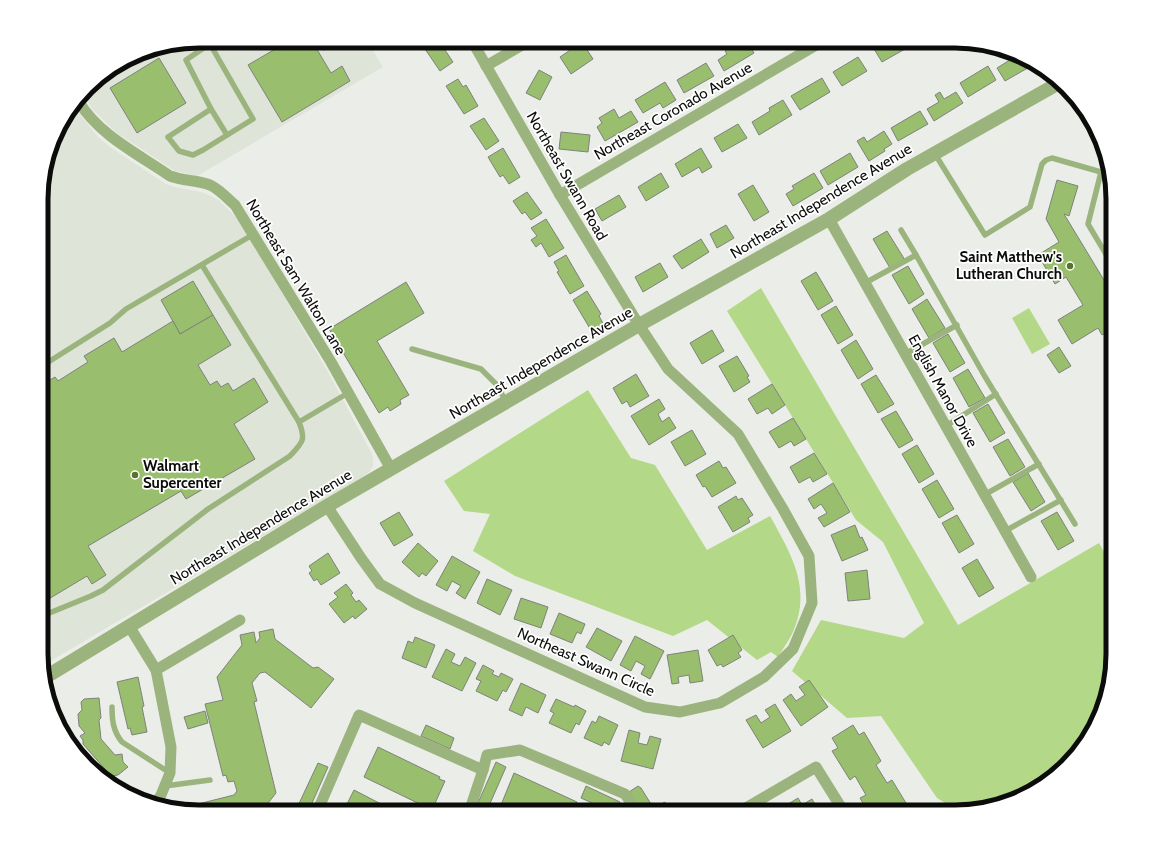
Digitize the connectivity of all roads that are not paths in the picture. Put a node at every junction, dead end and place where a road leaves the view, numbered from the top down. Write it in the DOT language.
graph roads {
  1 [pos="204,48"];
  2 [pos="215,48"];
  3 [pos="476,48"];
  4 [pos="517,48"];
  5 [pos="811,48"];
  6 [pos="486,66"];
  7 [pos="1054,86"];
  8 [pos="81,105"];
  9 [pos="211,109"];
  10 [pos="226,135"];
  11 [pos="935,154"];
  12 [pos="1101,172"];
  13 [pos="560,195"];
  14 [pos="829,219"];
  15 [pos="901,230"];
  16 [pos="254,234"];
  17 [pos="1106,254"];
  18 [pos="916,255"];
  19 [pos="202,265"];
  20 [pos="865,283"];
  21 [pos="639,325"];
  22 [pos="957,325"];
  23 [pos="412,349"];
  24 [pos="905,354"];
  25 [pos="48,362"];
  26 [pos="348,393"];
  27 [pos="996,394"];
  28 [pos="506,402"];
  29 [pos="299,422"];
  30 [pos="945,426"];
  31 [pos="1039,464"];
  32 [pos="391,469"];
  33 [pos="984,495"];
  34 [pos="1060,500"];
  35 [pos="327,506"];
  36 [pos="1075,524"];
  37 [pos="1005,531"];
  38 [pos="1031,577"];
  39 [pos="48,614"];
  40 [pos="240,620"];
  41 [pos="129,626"];
  42 [pos="156,670"];
  43 [pos="49,675"];
  44 [pos="112,707"];
  45 [pos="483,770"];
  46 [pos="170,773"];
  47 [pos="210,780"];
  48 [pos="165,786"];
  49 [pos="158,799"];
  50 [pos="320,805"];
  51 [pos="471,805"];
  52 [pos="632,805"];
  53 [pos="751,805"];
  54 [pos="840,805"];
  1 -- 9 [label="lane"];
  2 -- 10 [label="lane"];
  3 -- 6 [label="street, Northeast Swann Road"];
  4 -- 6 [label="street"];
  5 -- 13 [label="street, Northeast Coronado Avenue"];
  6 -- 13 [label="street, Northeast Swann Road"];
  7 -- 11 [label="street, Northeast Independence Avenue"];
  8 -- 16 [label="street, Northeast Sam Walton Lane"];
  9 -- 10 [label="lane"];
  9 -- 10 [label="lane"];
  11 -- 12 [label="lane"];
  11 -- 14 [label="street, Northeast Independence Avenue"];
  12 -- 17 [label="lane"];
  13 -- 21 [label="street, Northeast Swann Road"];
  14 -- 20 [label="street, English Manor Drive"];
  14 -- 21 [label="street, Northeast Independence Avenue"];
  15 -- 18 [label="lane"];
  16 -- 19 [label="lane"];
  16 -- 26 [label="street, Northeast Sam Walton Lane"];
  18 -- 20 [label="lane"];
  18 -- 22 [label="lane"];
  19 -- 25 [label="lane"];
  19 -- 29 [label="lane"];
  20 -- 24 [label="street, English Manor Drive"];
  21 -- 28 [label="street, Northeast Independence Avenue"];
  21 -- 35 [label="street, Northeast Swann Circle"];
  22 -- 24 [label="lane"];
  22 -- 27 [label="lane"];
  23 -- 28 [label="lane"];
  24 -- 30 [label="street, English Manor Drive"];
  26 -- 29 [label="lane"];
  26 -- 32 [label="street, Northeast Sam Walton Lane"];
  27 -- 30 [label="lane"];
  27 -- 31 [label="lane"];
  28 -- 32 [label="street, Northeast Independence Avenue"];
  29 -- 39 [label="lane"];
  30 -- 33 [label="street, English Manor Drive"];
  31 -- 33 [label="lane"];
  31 -- 34 [label="lane"];
  32 -- 35 [label="street, Northeast Independence Avenue"];
  33 -- 37 [label="street, English Manor Drive"];
  34 -- 36 [label="lane"];
  34 -- 37 [label="lane"];
  35 -- 41 [label="street, Northeast Independence Avenue"];
  37 -- 38 [label="street, English Manor Drive"];
  40 -- 42 [label="street"];
  41 -- 42 [label="street"];
  41 -- 43 [label="street, Northeast Independence Avenue"];
  42 -- 46 [label="street"];
  44 -- 46 [label="lane"];
  45 -- 50 [label="street"];
  45 -- 51 [label="street"];
  45 -- 52 [label="street"];
  46 -- 48 [label="street"];
  47 -- 48 [label="lane"];
  48 -- 49 [label="street"];
  53 -- 54 [label="street"];
}
